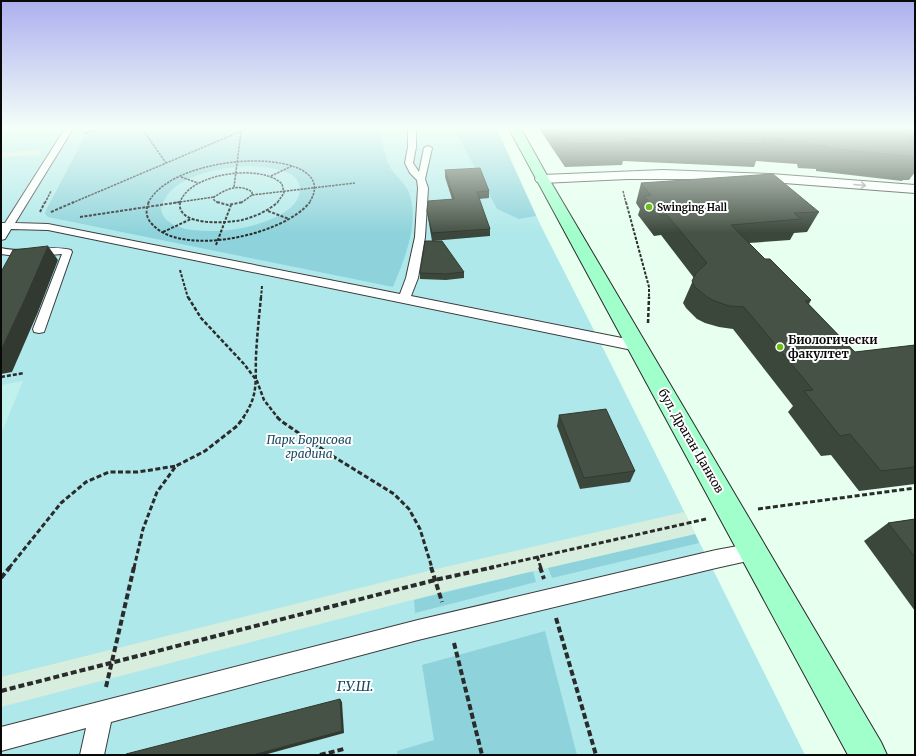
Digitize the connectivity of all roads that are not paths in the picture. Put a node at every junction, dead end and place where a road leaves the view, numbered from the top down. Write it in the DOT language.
graph roads {
  1 [pos="47,162"];
  2 [pos="409,162"];
  3 [pos="425,162"];
  4 [pos="533,162"];
  5 [pos="542,179"];
  6 [pos="421,180"];
  7 [pos="915,189"];
  8 [pos="5,225"];
  9 [pos="1,237"];
  10 [pos="1,251"];
  11 [pos="404,300"];
  12 [pos="39,329"];
  13 [pos="636,346"];
  14 [pos="754,552"];
  15 [pos="101,713"];
  16 [pos="1,739"];
  17 [pos="92,755"];
  18 [pos="868,755"];
  1 -- 8 [label="lane"];
  2 -- 6 [label="lane"];
  3 -- 6 [label="lane"];
  4 -- 5 [label="street, бул. Драган Цанков"];
  5 -- 7 [label="street, one-way"];
  5 -- 13 [label="street, бул. Драган Цанков"];
  6 -- 11 [label="lane"];
  8 -- 9 [label="lane"];
  8 -- 11 [label="lane"];
  10 -- 12 [label="lane"];
  11 -- 13 [label="lane"];
  13 -- 14 [label="street, бул. Драган Цанков"];
  14 -- 15 [label="lane"];
  14 -- 18 [label="street, бул. Драган Цанков"];
  15 -- 16 [label="lane"];
  15 -- 17 [label="lane"];
}
